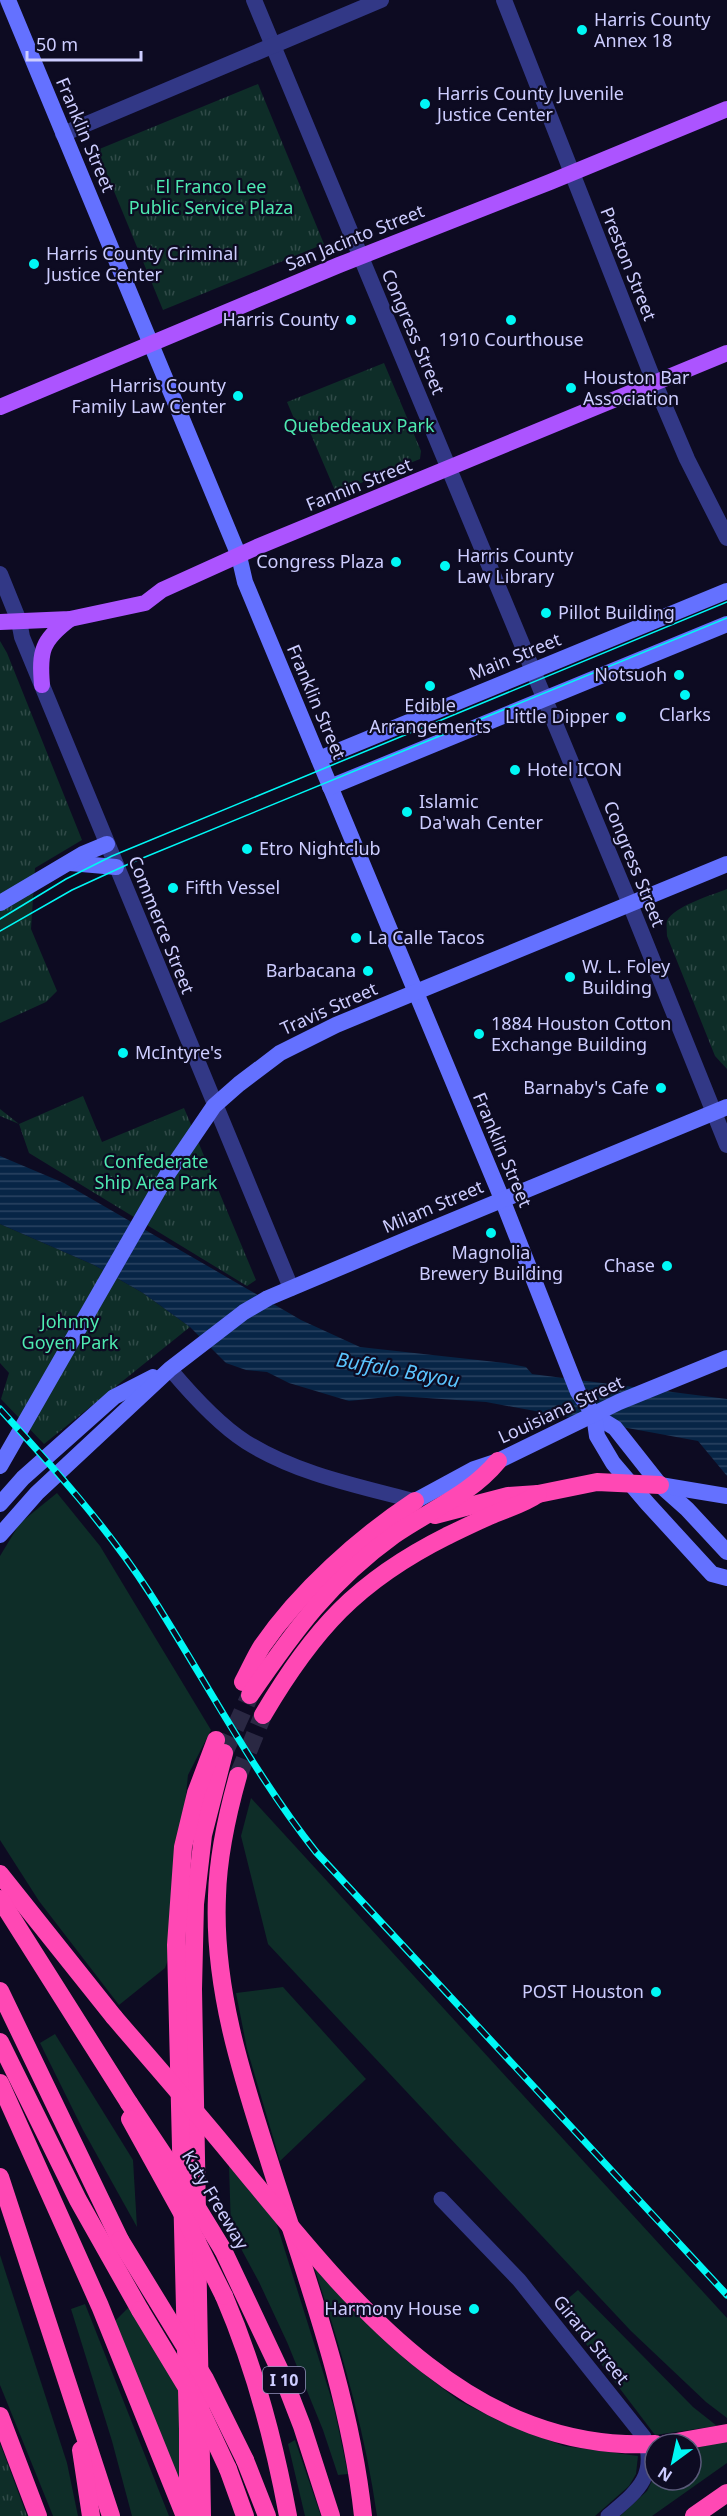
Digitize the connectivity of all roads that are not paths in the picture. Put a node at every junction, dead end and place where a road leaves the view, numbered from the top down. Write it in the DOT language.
graph roads {
  1 [pos="8,0"];
  2 [pos="254,0"];
  3 [pos="381,0"];
  4 [pos="504,0"];
  5 [pos="272,44"];
  6 [pos="727,109"];
  7 [pos="63,134"];
  8 [pos="571,173"];
  9 [pos="360,256"];
  10 [pos="150,343"];
  11 [pos="727,353"];
  12 [pos="655,384"];
  13 [pos="0,407"];
  14 [pos="449,469"];
  15 [pos="727,538"];
  16 [pos="239,556"];
  17 [pos="0,574"];
  18 [pos="727,591"];
  19 [pos="70,619"];
  20 [pos="20,621"];
  21 [pos="0,622"];
  22 [pos="727,624"];
  23 [pos="533,671"];
  24 [pos="42,685"];
  25 [pos="545,699"];
  26 [pos="318,759"];
  27 [pos="330,787"];
  28 [pos="107,844"];
  29 [pos="727,864"];
  30 [pos="67,865"];
  31 [pos="116,867"];
  32 [pos="0,903"];
  33 [pos="630,904"];
  34 [pos="416,992"];
  35 [pos="214,1106"];
  36 [pos="720,1110"];
  37 [pos="727,1145"];
  38 [pos="502,1199"];
  39 [pos="291,1288"];
  40 [pos="724,1360"];
  41 [pos="170,1369"];
  42 [pos="594,1415"];
  43 [pos="498,1461"];
  44 [pos="0,1466"];
  45 [pos="628,1482"];
  46 [pos="660,1485"];
  47 [pos="727,1496"];
  48 [pos="533,1498"];
  49 [pos="415,1501"];
  50 [pos="0,1504"];
  51 [pos="427,1516"];
  52 [pos="0,1535"];
  53 [pos="727,1552"];
  54 [pos="727,1578"];
  55 [pos="263,1715"];
  56 [pos="238,1776"];
  57 [pos="0,1874"];
  58 [pos="0,1899"];
  59 [pos="0,1991"];
  60 [pos="0,2042"];
  61 [pos="0,2083"];
  62 [pos="129,2111"];
  63 [pos="0,2177"];
  64 [pos="441,2199"];
  65 [pos="69,2386"];
  66 [pos="0,2416"];
  67 [pos="727,2433"];
  68 [pos="703,2437"];
  69 [pos="643,2444"];
  70 [pos="727,2493"];
  71 [pos="38,2516"];
  72 [pos="91,2516"];
  73 [pos="111,2516"];
  74 [pos="186,2516"];
  75 [pos="202,2516"];
  76 [pos="245,2516"];
  77 [pos="267,2516"];
  78 [pos="288,2516"];
  79 [pos="332,2516"];
  80 [pos="363,2516"];
  81 [pos="608,2516"];
  82 [pos="694,2516"];
  1 -- 7 [label="main road, Franklin Street"];
  2 -- 5 [label="street, Congress Street"];
  3 -- 5 [label="street"];
  4 -- 8 [label="street, Preston Street"];
  5 -- 7 [label="street"];
  5 -- 9 [label="street, Congress Street"];
  6 -- 8 [label="main road, San Jacinto Street"];
  7 -- 10 [label="main road, Franklin Street"];
  8 -- 9 [label="main road, San Jacinto Street"];
  8 -- 12 [label="street, Preston Street"];
  9 -- 10 [label="main road, San Jacinto Street"];
  9 -- 14 [label="street, Congress Street"];
  10 -- 13 [label="main road, San Jacinto Street"];
  10 -- 16 [label="main road, Franklin Street"];
  11 -- 12 [label="main road, Fannin Street"];
  12 -- 14 [label="main road, Fannin Street"];
  12 -- 15 [label="street, Preston Street"];
  14 -- 16 [label="main road, Fannin Street"];
  14 -- 23 [label="street, Congress Street"];
  16 -- 19 [label="main road, Fannin Street"];
  16 -- 26 [label="main road, Franklin Street"];
  17 -- 20 [label="street, Commerce Street"];
  18 -- 23 [label="main road, Main Street"];
  19 -- 20 [label="main road, Fannin Street"];
  19 -- 24 [label="main road"];
  20 -- 21 [label="main road, Fannin Street"];
  20 -- 24 [label="street, Commerce Street"];
  22 -- 25 [label="main road"];
  23 -- 25 [label="street, Congress Street"];
  23 -- 26 [label="main road, Main Street"];
  24 -- 28 [label="street, Commerce Street"];
  25 -- 27 [label="main road"];
  25 -- 33 [label="street, Congress Street"];
  26 -- 27 [label="main road, Franklin Street"];
  27 -- 34 [label="main road, Franklin Street"];
  28 -- 30 [label="main road"];
  28 -- 31 [label="street, Commerce Street"];
  29 -- 33 [label="main road, Travis Street"];
  30 -- 31 [label="main road"];
  30 -- 32 [label="main road"];
  31 -- 35 [label="street, Commerce Street"];
  33 -- 34 [label="main road, Travis Street"];
  33 -- 36 [label="street, Congress Street"];
  34 -- 35 [label="main road, Travis Street"];
  34 -- 38 [label="main road, Franklin Street"];
  35 -- 39 [label="street, Commerce Street"];
  35 -- 44 [label="main road, Travis Street"];
  36 -- 37 [label="street, Congress Street"];
  36 -- 38 [label="main road, Milam Street"];
  38 -- 39 [label="main road, Milam Street"];
  38 -- 42 [label="main road, Franklin Street"];
  39 -- 41 [label="main road, Milam Street"];
  40 -- 42 [label="main road, Louisiana Street"];
  41 -- 49 [label="street"];
  41 -- 50 [label="main road, Milam Street"];
  41 -- 52 [label="main road, Milam Street"];
  42 -- 43 [label="main road, Louisiana Street"];
  42 -- 45 [label="main road, Franklin Street"];
  42 -- 46 [label="main road, Franklin Street"];
  43 -- 49 [label="main road, Louisiana Street"];
  43 -- 51 [label="highway"];
  45 -- 46 [label="highway"];
  45 -- 48 [label="highway"];
  45 -- 54 [label="main road, Franklin Street"];
  46 -- 47 [label="main road"];
  46 -- 53 [label="main road, Franklin Street"];
  48 -- 51 [label="highway"];
  48 -- 55 [label="highway"];
  49 -- 51 [label="highway"];
  56 -- 80 [label="highway"];
  57 -- 69 [label="highway, bridge"];
  58 -- 62 [label="highway"];
  59 -- 77 [label="highway, bridge"];
  60 -- 76 [label="highway, bridge"];
  61 -- 74 [label="highway"];
  62 -- 78 [label="highway, bridge"];
  62 -- 79 [label="highway, Katy Freeway / I 10, bridge"];
  63 -- 65 [label="highway"];
  64 -- 81 [label="street, Girard Street"];
  65 -- 72 [label="highway"];
  65 -- 73 [label="highway"];
  66 -- 71 [label="highway"];
  67 -- 68 [label="highway"];
  70 -- 82 [label="highway"];
  74 -- 75 [label="highway"];
}
